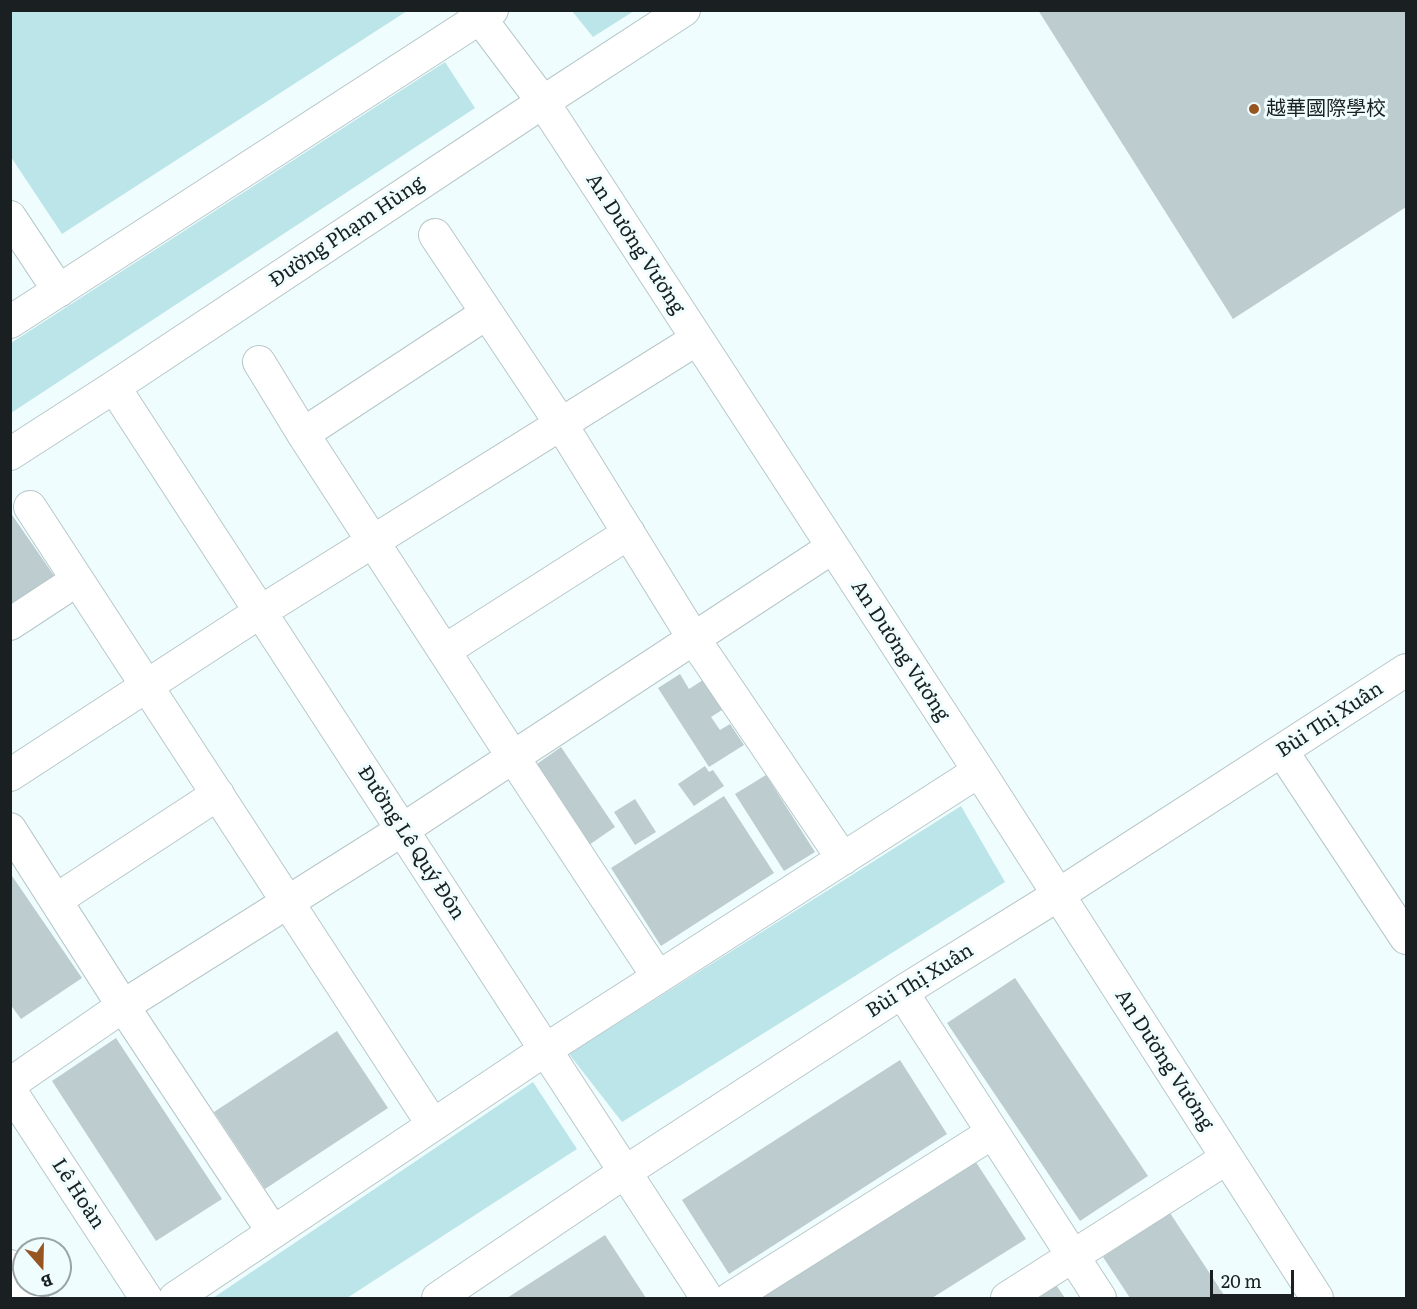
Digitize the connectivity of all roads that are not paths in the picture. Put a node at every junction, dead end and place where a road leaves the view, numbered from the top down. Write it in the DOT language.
graph roads {
  1 [pos="684,10"];
  2 [pos="482,13"];
  3 [pos="543,102"];
  4 [pos="10,217"];
  5 [pos="435,235"];
  6 [pos="59,291"];
  7 [pos="488,313"];
  8 [pos="10,322"];
  9 [pos="697,339"];
  10 [pos="259,362"];
  11 [pos="114,387"];
  12 [pos="561,424"];
  13 [pos="303,434"];
  14 [pos="10,454"];
  15 [pos="30,507"];
  16 [pos="629,533"];
  17 [pos="373,542"];
  18 [pos="833,547"];
  19 [pos="77,580"];
  20 [pos="260,612"];
  21 [pos="10,624"];
  22 [pos="694,639"];
  23 [pos="444,651"];
  24 [pos="1407,670"];
  25 [pos="147,686"];
  26 [pos="1282,751"];
  27 [pos="513,758"];
  28 [pos="979,771"];
  29 [pos="10,775"];
  30 [pos="218,794"];
  31 [pos="10,829"];
  32 [pos="402,830"];
  33 [pos="843,859"];
  34 [pos="1058,895"];
  35 [pos="56,900"];
  36 [pos="289,901"];
  37 [pos="1407,938"];
  38 [pos="658,977"];
  39 [pos="902,992"];
  40 [pos="123,1006"];
  41 [pos="545,1050"];
  42 [pos="10,1084"];
  43 [pos="10,1090"];
  44 [pos="433,1125"];
  45 [pos="992,1133"];
  46 [pos="1227,1158"];
  47 [pos="625,1172"];
  48 [pos="273,1232"];
  49 [pos="1071,1256"];
  50 [pos="10,1266"];
  51 [pos="32,1299"];
  52 [pos="146,1299"];
  53 [pos="175,1299"];
  54 [pos="438,1299"];
  55 [pos="707,1299"];
  56 [pos="731,1299"];
  57 [pos="1007,1299"];
  58 [pos="1100,1299"];
  59 [pos="1317,1299"];
  1 -- 3 [label="street, Đường Phạm Hùng"];
  2 -- 3 [label="street, An Dương Vương"];
  2 -- 6 [label="street"];
  3 -- 9 [label="street, An Dương Vương"];
  3 -- 11 [label="street, Đường Phạm Hùng"];
  4 -- 6 [label="street"];
  5 -- 7 [label="street"];
  6 -- 8 [label="street"];
  7 -- 12 [label="street"];
  7 -- 13 [label="street"];
  9 -- 12 [label="street"];
  9 -- 18 [label="street, An Dương Vương"];
  10 -- 13 [label="street"];
  11 -- 14 [label="street, Đường Phạm Hùng"];
  11 -- 20 [label="street, Đường Lê Quý Đôn"];
  12 -- 16 [label="street"];
  12 -- 17 [label="street"];
  13 -- 17 [label="street"];
  15 -- 19 [label="street"];
  16 -- 22 [label="street"];
  16 -- 23 [label="street"];
  17 -- 20 [label="street"];
  17 -- 23 [label="street"];
  18 -- 22 [label="street"];
  18 -- 28 [label="street, An Dương Vương"];
  19 -- 21 [label="street"];
  19 -- 25 [label="street"];
  20 -- 25 [label="street"];
  20 -- 32 [label="street, Đường Lê Quý Đôn"];
  22 -- 27 [label="street"];
  22 -- 33 [label="street"];
  23 -- 27 [label="street"];
  24 -- 26 [label="street, Bùi Thị Xuân"];
  25 -- 29 [label="street"];
  25 -- 30 [label="street"];
  26 -- 34 [label="street, Bùi Thị Xuân"];
  26 -- 37 [label="street"];
  27 -- 32 [label="street"];
  27 -- 38 [label="street"];
  28 -- 33 [label="street"];
  28 -- 34 [label="street, An Dương Vương"];
  30 -- 35 [label="street"];
  30 -- 36 [label="street"];
  31 -- 35 [label="street"];
  32 -- 36 [label="street"];
  32 -- 41 [label="street, Đường Lê Quý Đôn"];
  33 -- 38 [label="street"];
  34 -- 39 [label="street, Bùi Thị Xuân"];
  34 -- 46 [label="street, An Dương Vương"];
  35 -- 40 [label="street"];
  36 -- 40 [label="street"];
  36 -- 44 [label="street"];
  38 -- 41 [label="street"];
  39 -- 45 [label="street"];
  39 -- 47 [label="street, Bùi Thị Xuân"];
  40 -- 42 [label="street"];
  40 -- 48 [label="street"];
  41 -- 44 [label="street"];
  41 -- 47 [label="street, Đường Lê Quý Đôn"];
  43 -- 52 [label="street, Lê Hoàn"];
  44 -- 48 [label="street"];
  45 -- 49 [label="street"];
  45 -- 56 [label="street"];
  46 -- 49 [label="street"];
  46 -- 59 [label="street, An Dương Vương"];
  47 -- 54 [label="street, Bùi Thị Xuân"];
  47 -- 55 [label="street, Đường Lê Quý Đôn"];
  48 -- 53 [label="street"];
  49 -- 57 [label="street"];
  49 -- 58 [label="street"];
  50 -- 51 [label="street"];
}
